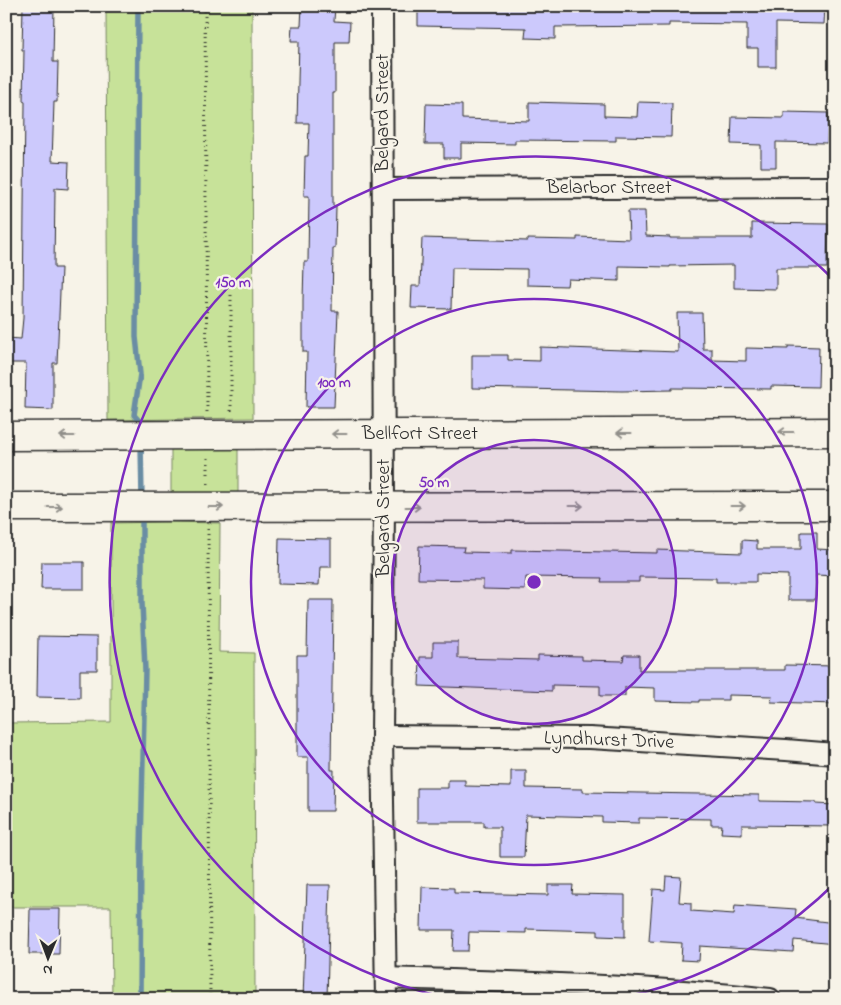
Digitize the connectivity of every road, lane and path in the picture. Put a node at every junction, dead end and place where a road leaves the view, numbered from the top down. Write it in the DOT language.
graph roads {
  1 [pos="205,6"];
  2 [pos="382,6"];
  3 [pos="835,187"];
  4 [pos="383,189"];
  5 [pos="231,280"];
  6 [pos="207,416"];
  7 [pos="835,432"];
  8 [pos="384,434"];
  9 [pos="232,435"];
  10 [pos="6,436"];
  11 [pos="208,454"];
  12 [pos="208,488"];
  13 [pos="835,506"];
  14 [pos="6,507"];
  15 [pos="384,507"];
  16 [pos="208,526"];
  17 [pos="382,736"];
  18 [pos="835,754"];
  19 [pos="386,978"];
  20 [pos="210,999"];
  21 [pos="386,999"];
  22 [pos="770,999"];
  1 -- 6 [label="path"];
  2 -- 4 [label="street, Belgard Street"];
  3 -- 4 [label="street, Belarbor Street"];
  4 -- 8 [label="street, Belgard Street"];
  5 -- 9 [label="path"];
  7 -- 8 [label="main road, Bellfort Street, one-way"];
  8 -- 9 [label="main road, Bellfort Street, one-way"];
  8 -- 15 [label="street, Belgard Street"];
  9 -- 10 [label="main road, Bellfort Street, one-way"];
  11 -- 12 [label="path"];
  15 -- 13 [label="main road, one-way"];
  14 -- 15 [label="main road, one-way"];
  15 -- 17 [label="street, Belgard Street"];
  16 -- 20 [label="path"];
  17 -- 18 [label="street, Lyndhurst Drive"];
  17 -- 19 [label="street, Belgard Street"];
  19 -- 21 [label="street, Belgard Street"];
  19 -- 22 [label="street"];
}
